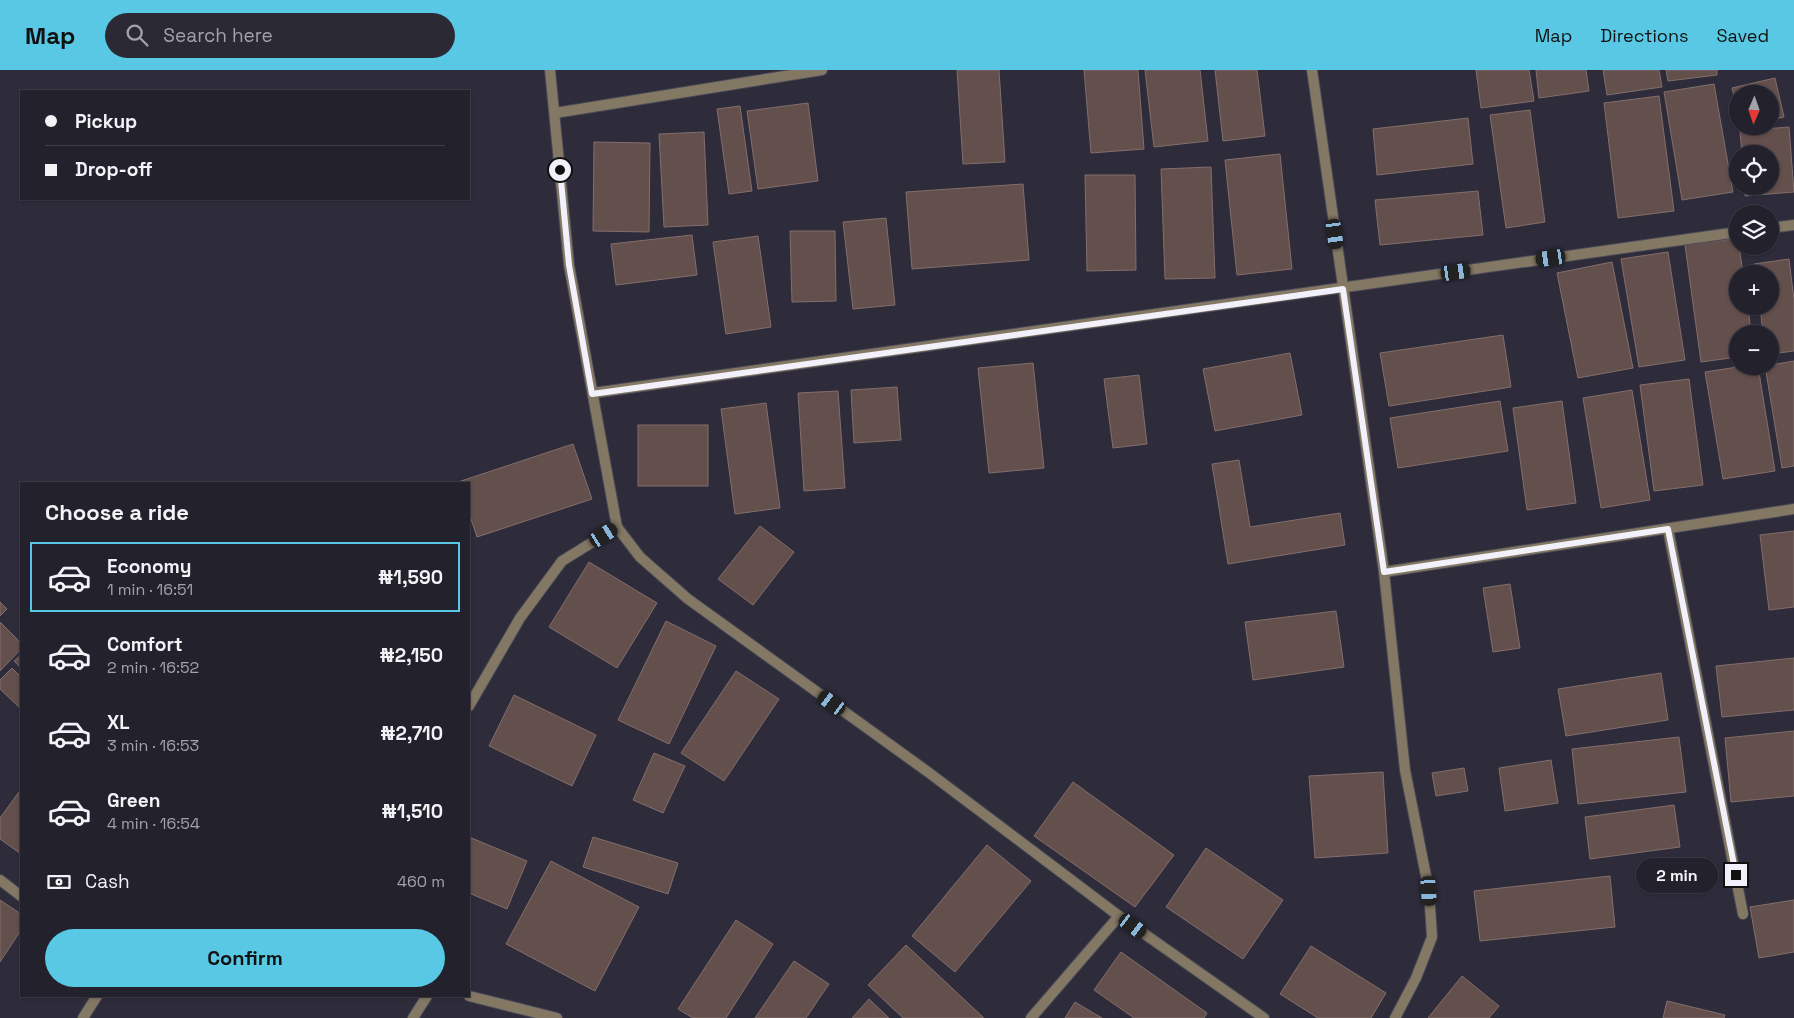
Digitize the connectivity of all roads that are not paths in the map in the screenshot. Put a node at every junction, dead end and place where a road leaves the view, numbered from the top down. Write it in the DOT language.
graph roads {
  1 [pos="550,70"];
  2 [pos="822,70"];
  3 [pos="1312,70"];
  4 [pos="555,113"];
  5 [pos="1794,225"];
  6 [pos="1779,227"];
  7 [pos="1729,233"];
  8 [pos="1343,289"];
  9 [pos="592,394"];
  10 [pos="1794,509"];
  11 [pos="617,527"];
  12 [pos="1668,529"];
  13 [pos="1384,572"];
  14 [pos="470,704"];
  15 [pos="0,880"];
  16 [pos="20,895"];
  17 [pos="1743,914"];
  18 [pos="1119,916"];
  19 [pos="470,996"];
  20 [pos="96,997"];
  21 [pos="426,997"];
  22 [pos="83,1018"];
  23 [pos="414,1018"];
  24 [pos="557,1018"];
  25 [pos="1031,1018"];
  26 [pos="1264,1018"];
  27 [pos="1395,1018"];
  1 -- 4 [label="street"];
  2 -- 4 [label="street"];
  3 -- 8 [label="street"];
  4 -- 9 [label="street"];
  5 -- 6 [label="street"];
  7 -- 8 [label="street"];
  8 -- 9 [label="street"];
  8 -- 13 [label="street"];
  9 -- 11 [label="street"];
  10 -- 12 [label="street"];
  11 -- 14 [label="street"];
  11 -- 18 [label="street"];
  12 -- 13 [label="street"];
  12 -- 17 [label="street"];
  13 -- 27 [label="street"];
  15 -- 16 [label="street"];
  18 -- 25 [label="street"];
  18 -- 26 [label="street"];
  19 -- 24 [label="street"];
  20 -- 22 [label="street"];
  21 -- 23 [label="street"];
}
